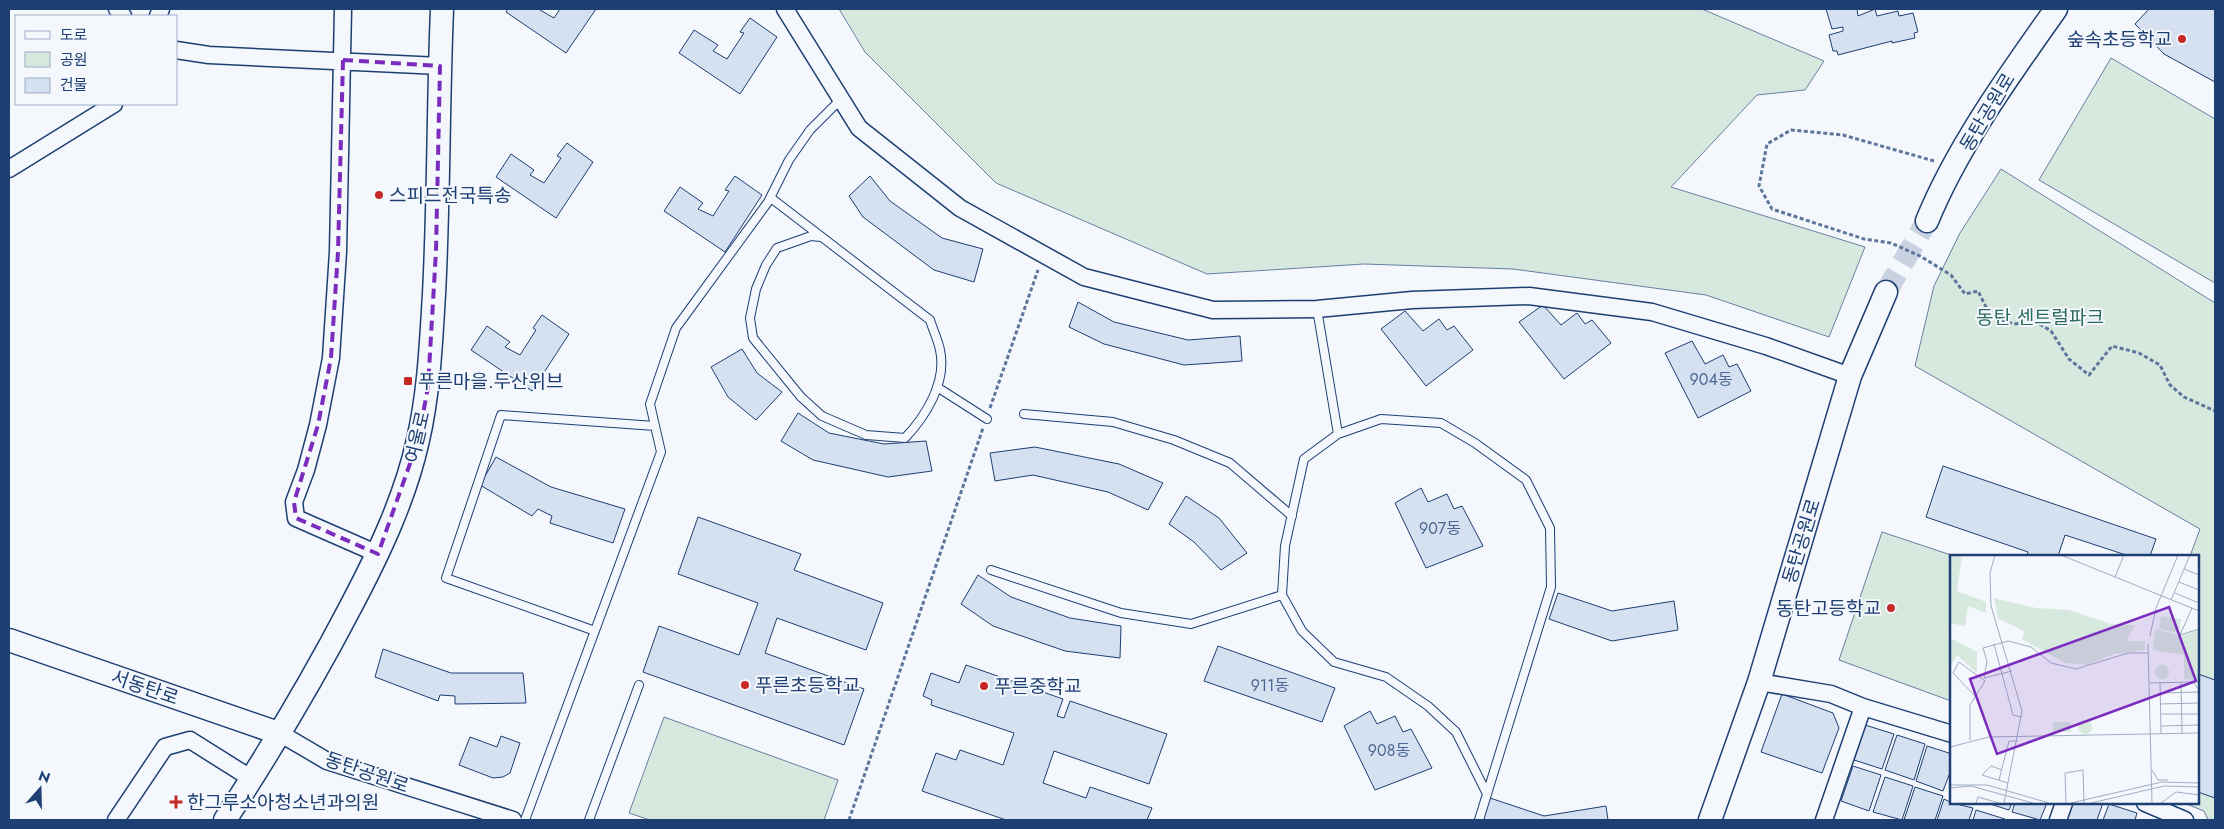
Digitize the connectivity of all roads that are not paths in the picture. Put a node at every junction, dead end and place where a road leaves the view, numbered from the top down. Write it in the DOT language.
graph roads {
  1 [pos="343,9"];
  2 [pos="442,9"];
  3 [pos="785,9"];
  4 [pos="2056,9"];
  5 [pos="178,50"];
  6 [pos="343,60"];
  7 [pos="440,66"];
  8 [pos="842,99"];
  9 [pos="112,105"];
  10 [pos="9,168"];
  11 [pos="771,198"];
  12 [pos="1927,221"];
  13 [pos="822,237"];
  14 [pos="1886,292"];
  15 [pos="1317,309"];
  16 [pos="1850,376"];
  17 [pos="937,387"];
  18 [pos="1024,414"];
  19 [pos="987,419"];
  20 [pos="655,426"];
  21 [pos="1338,434"];
  22 [pos="1292,516"];
  23 [pos="378,554"];
  24 [pos="991,570"];
  25 [pos="1282,595"];
  26 [pos="595,631"];
  27 [pos="9,640"];
  28 [pos="1759,682"];
  29 [pos="640,685"];
  30 [pos="1863,707"];
  31 [pos="1950,733"];
  32 [pos="281,734"];
  33 [pos="252,779"];
  34 [pos="1487,794"];
  35 [pos="2064,804"];
  36 [pos="2147,804"];
  37 [pos="116,820"];
  38 [pos="225,820"];
  39 [pos="513,820"];
  40 [pos="524,820"];
  41 [pos="589,820"];
  42 [pos="1479,820"];
  43 [pos="1710,820"];
  44 [pos="1827,820"];
  45 [pos="2058,820"];
  46 [pos="2185,820"];
  1 -- 6 [label="street"];
  2 -- 7 [label="street, 여울로"];
  3 -- 8 [label="street"];
  4 -- 12 [label="street, 동탄공원로"];
  5 -- 6 [label="street"];
  6 -- 7 [label="street"];
  6 -- 23 [label="street"];
  7 -- 23 [label="street, 여울로"];
  8 -- 11 [label="lane"];
  8 -- 15 [label="street"];
  9 -- 10 [label="street"];
  11 -- 13 [label="lane"];
  11 -- 20 [label="lane"];
  13 -- 17 [label="lane"];
  13 -- 17 [label="lane"];
  14 -- 16 [label="street, 동탄공원로"];
  15 -- 16 [label="street"];
  15 -- 21 [label="lane"];
  16 -- 28 [label="street, 동탄공원로"];
  17 -- 19 [label="lane"];
  18 -- 22 [label="lane"];
  20 -- 26 [label="lane"];
  20 -- 26 [label="lane"];
  21 -- 22 [label="lane"];
  21 -- 34 [label="lane"];
  22 -- 25 [label="lane"];
  23 -- 32 [label="street, 여울로"];
  24 -- 25 [label="lane"];
  25 -- 34 [label="lane"];
  26 -- 40 [label="lane"];
  27 -- 32 [label="street, 서동탄로"];
  28 -- 30 [label="street"];
  28 -- 43 [label="street, 동탄공원로"];
  29 -- 41 [label="lane"];
  30 -- 31 [label="street"];
  30 -- 44 [label="street"];
  32 -- 33 [label="street, 여울로"];
  32 -- 39 [label="street, 동탄공원로"];
  33 -- 37 [label="street"];
  33 -- 38 [label="street, 여울로"];
  34 -- 42 [label="lane"];
  35 -- 45 [label="street"];
  36 -- 46 [label="street"];
}
